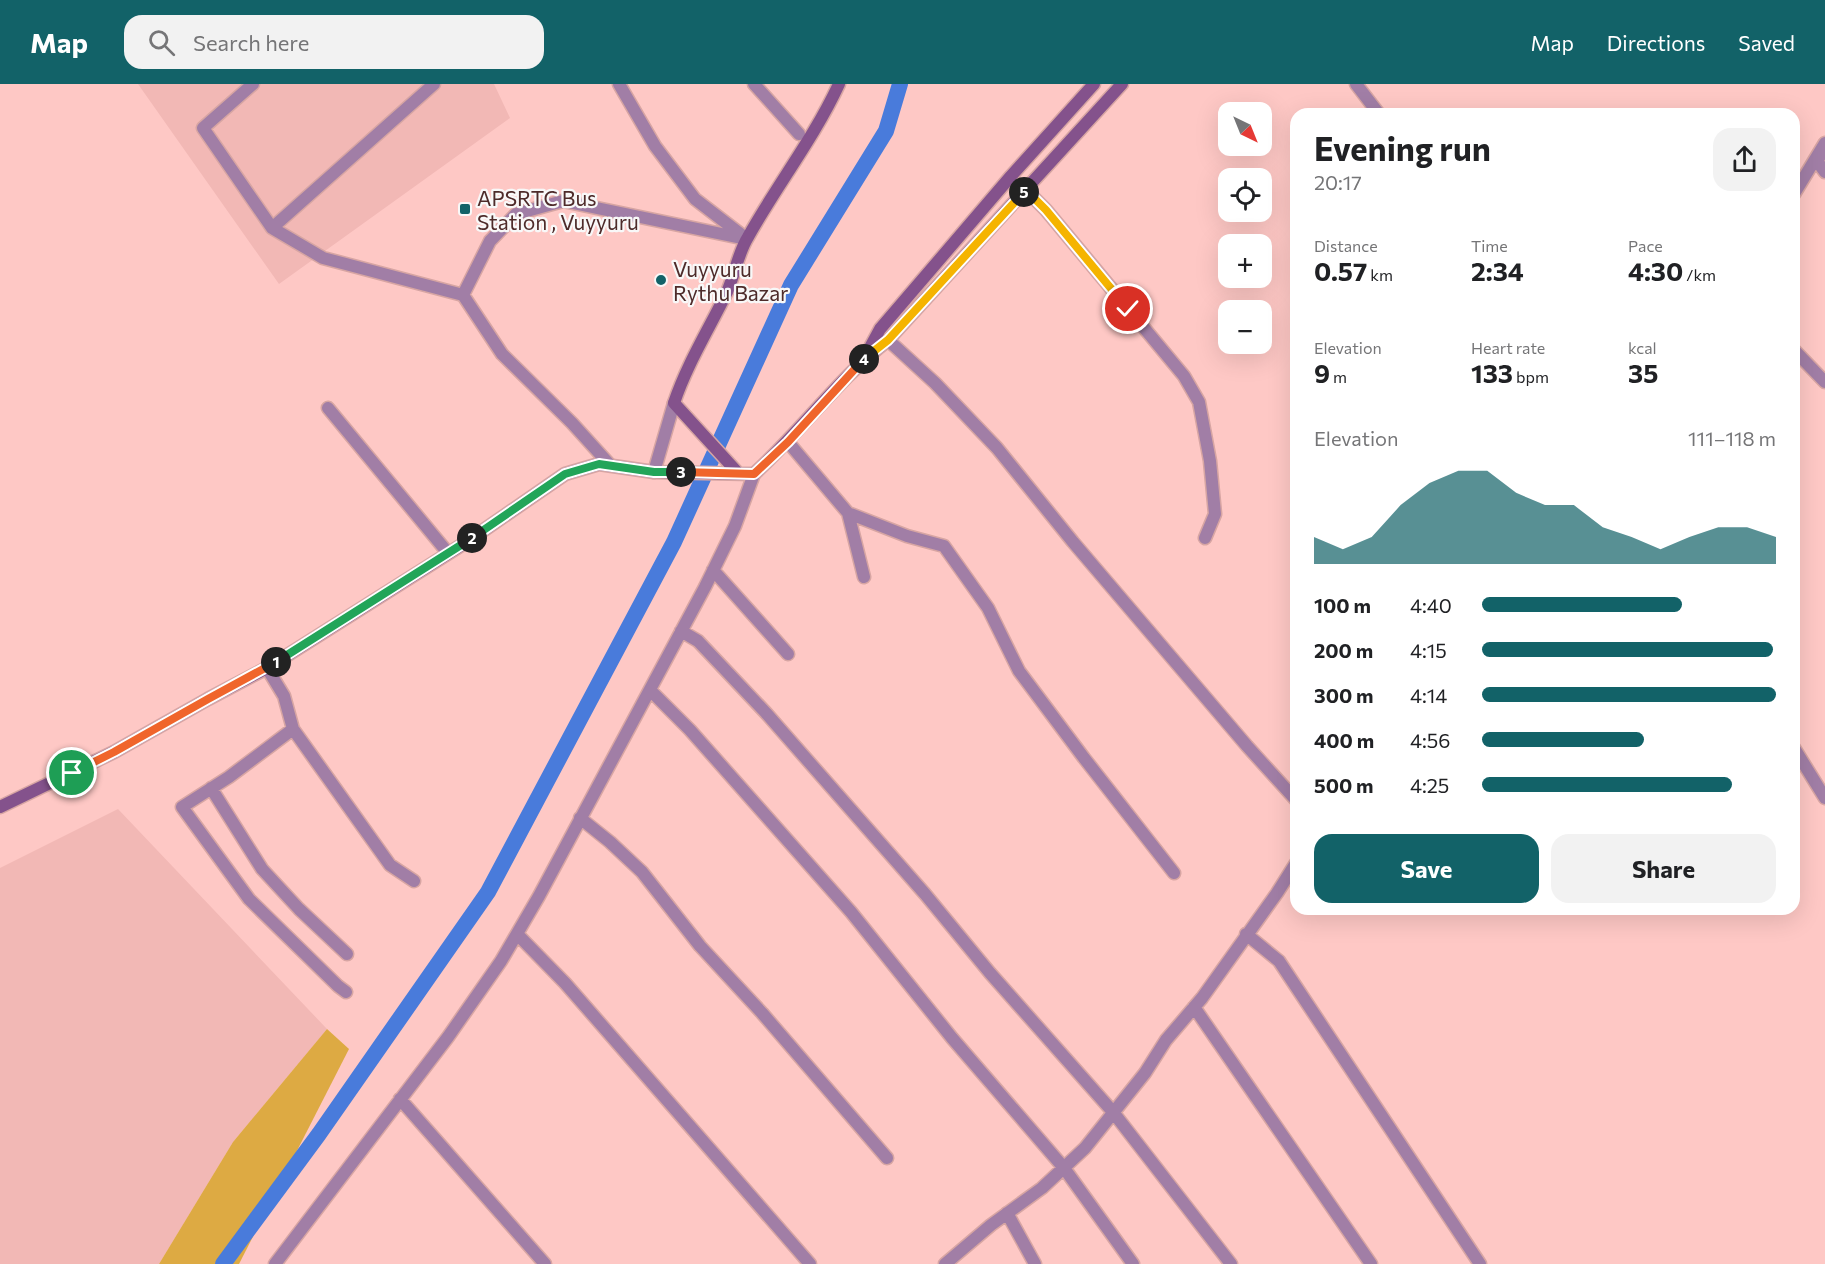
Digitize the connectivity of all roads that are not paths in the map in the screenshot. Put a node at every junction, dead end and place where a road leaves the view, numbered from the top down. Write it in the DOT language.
graph roads {
  1 [pos="253,84"];
  2 [pos="434,84"];
  3 [pos="619,84"];
  4 [pos="754,84"];
  5 [pos="839,84"];
  6 [pos="1094,84"];
  7 [pos="1122,84"];
  8 [pos="1356,84"];
  9 [pos="1374,108"];
  10 [pos="799,134"];
  11 [pos="1825,143"];
  12 [pos="1825,148"];
  13 [pos="1825,172"];
  14 [pos="1800,184"];
  15 [pos="1026,190"];
  16 [pos="272,228"];
  17 [pos="746,239"];
  18 [pos="463,295"];
  19 [pos="888,340"];
  20 [pos="1800,356"];
  21 [pos="863,359"];
  22 [pos="1825,382"];
  23 [pos="674,403"];
  24 [pos="328,408"];
  25 [pos="788,442"];
  26 [pos="610,465"];
  27 [pos="654,472"];
  28 [pos="738,473"];
  29 [pos="754,474"];
  30 [pos="848,513"];
  31 [pos="1204,538"];
  32 [pos="448,553"];
  33 [pos="713,570"];
  34 [pos="864,577"];
  35 [pos="681,631"];
  36 [pos="788,654"];
  37 [pos="267,668"];
  38 [pos="650,690"];
  39 [pos="293,729"];
  40 [pos="1800,758"];
  41 [pos="211,788"];
  42 [pos="1290,794"];
  43 [pos="1825,798"];
  44 [pos="0,807"];
  45 [pos="580,818"];
  46 [pos="1290,872"];
  47 [pos="1174,873"];
  48 [pos="414,881"];
  49 [pos="1246,933"];
  50 [pos="517,934"];
  51 [pos="347,954"];
  52 [pos="346,992"];
  53 [pos="1194,1007"];
  54 [pos="400,1100"];
  55 [pos="1113,1112"];
  56 [pos="887,1158"];
  57 [pos="1064,1167"];
  58 [pos="1007,1213"];
  59 [pos="276,1264"];
  60 [pos="545,1264"];
  61 [pos="810,1264"];
  62 [pos="945,1264"];
  63 [pos="1035,1264"];
  64 [pos="1133,1264"];
  65 [pos="1231,1264"];
  66 [pos="1371,1264"];
  67 [pos="1480,1264"];
  1 -- 16 [label="street"];
  2 -- 16 [label="street"];
  3 -- 17 [label="street"];
  4 -- 10 [label="street"];
  5 -- 17 [label="main road"];
  6 -- 21 [label="main road"];
  7 -- 15 [label="main road"];
  8 -- 9 [label="street"];
  11 -- 14 [label="street"];
  12 -- 13 [label="street"];
  15 -- 19 [label="main road"];
  15 -- 31 [label="street"];
  16 -- 18 [label="street"];
  17 -- 18 [label="street"];
  17 -- 23 [label="main road"];
  18 -- 26 [label="street"];
  19 -- 21 [label="main road"];
  19 -- 42 [label="street"];
  20 -- 22 [label="street"];
  21 -- 25 [label="main road"];
  23 -- 27 [label="street"];
  23 -- 28 [label="main road"];
  24 -- 32 [label="street"];
  25 -- 29 [label="main road"];
  25 -- 30 [label="street"];
  26 -- 27 [label="main road"];
  26 -- 32 [label="main road"];
  27 -- 28 [label="main road"];
  28 -- 29 [label="main road"];
  29 -- 33 [label="street"];
  30 -- 34 [label="street"];
  30 -- 47 [label="street"];
  32 -- 37 [label="main road"];
  33 -- 35 [label="street"];
  33 -- 36 [label="street"];
  35 -- 38 [label="street"];
  35 -- 55 [label="street"];
  37 -- 39 [label="street"];
  37 -- 44 [label="main road"];
  38 -- 45 [label="street"];
  38 -- 57 [label="street"];
  39 -- 41 [label="street"];
  39 -- 48 [label="street"];
  40 -- 43 [label="street"];
  41 -- 51 [label="street"];
  41 -- 52 [label="street"];
  45 -- 50 [label="street"];
  45 -- 56 [label="street"];
  46 -- 49 [label="street"];
  49 -- 53 [label="street"];
  49 -- 67 [label="street"];
  50 -- 54 [label="street"];
  50 -- 61 [label="street"];
  53 -- 55 [label="street"];
  53 -- 66 [label="street"];
  54 -- 59 [label="street"];
  54 -- 60 [label="street"];
  55 -- 57 [label="street"];
  55 -- 65 [label="street"];
  57 -- 58 [label="street"];
  57 -- 64 [label="street"];
  58 -- 62 [label="street"];
  58 -- 63 [label="street"];
}
